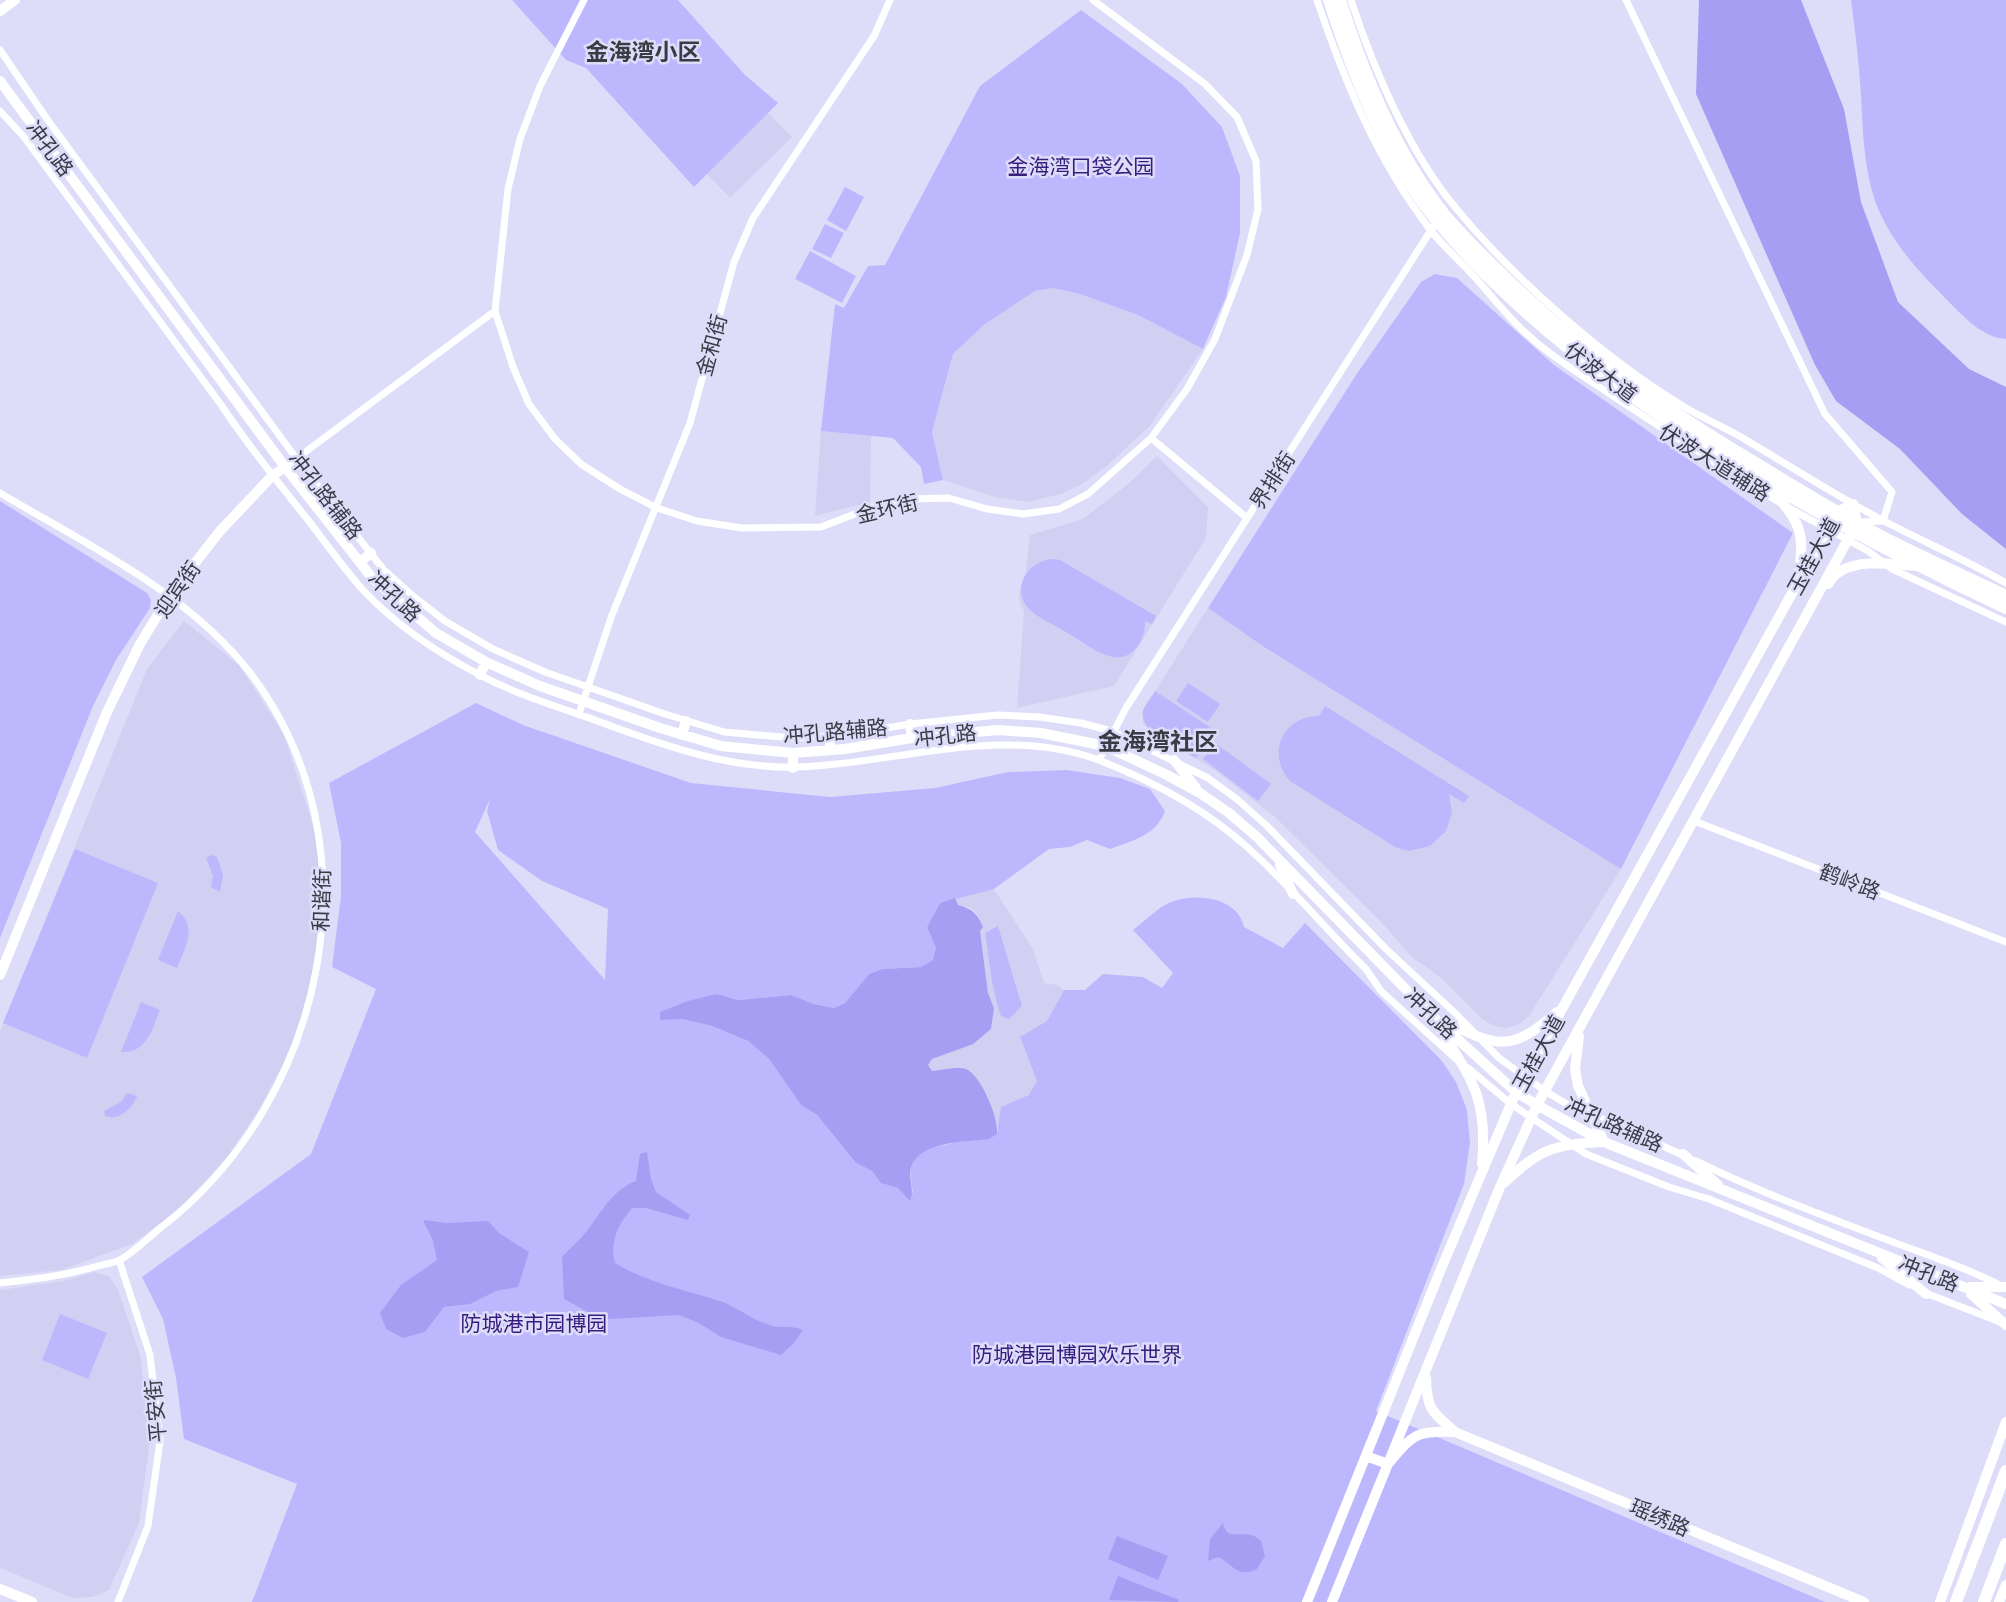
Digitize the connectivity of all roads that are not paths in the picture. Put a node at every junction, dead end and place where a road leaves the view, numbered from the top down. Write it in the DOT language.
graph roads {
  1 [pos="15,0"];
  2 [pos="584,0"];
  3 [pos="890,0"];
  4 [pos="1093,0"];
  5 [pos="1317,0"];
  6 [pos="1329,0"];
  7 [pos="1340,0"];
  8 [pos="1351,0"];
  9 [pos="1626,0"];
  10 [pos="0,11"];
  11 [pos="0,50"];
  12 [pos="0,81"];
  13 [pos="1361,100"];
  14 [pos="0,111"];
  15 [pos="1442,218"];
  16 [pos="495,311"];
  17 [pos="1151,438"];
  18 [pos="1702,449"];
  19 [pos="296,458"];
  20 [pos="285,467"];
  21 [pos="272,476"];
  22 [pos="1765,482"];
  23 [pos="0,493"];
  24 [pos="1853,504"];
  25 [pos="1787,507"];
  26 [pos="657,508"];
  27 [pos="1247,518"];
  28 [pos="1832,520"];
  29 [pos="1883,521"];
  30 [pos="1852,531"];
  31 [pos="371,553"];
  32 [pos="360,562"];
  33 [pos="1885,564"];
  34 [pos="1921,567"];
  35 [pos="2006,583"];
  36 [pos="1796,586"];
  37 [pos="170,595"];
  38 [pos="1816,596"];
  39 [pos="2006,596"];
  40 [pos="2006,608"];
  41 [pos="2006,622"];
  42 [pos="486,662"];
  43 [pos="480,675"];
  44 [pos="589,687"];
  45 [pos="584,700"];
  46 [pos="579,714"];
  47 [pos="686,721"];
  48 [pos="910,724"];
  49 [pos="1112,731"];
  50 [pos="682,735"];
  51 [pos="830,736"];
  52 [pos="912,738"];
  53 [pos="1105,746"];
  54 [pos="830,750"];
  55 [pos="793,753"];
  56 [pos="1099,760"];
  57 [pos="1174,760"];
  58 [pos="793,768"];
  59 [pos="1200,793"];
  60 [pos="1694,821"];
  61 [pos="1276,856"];
  62 [pos="1293,894"];
  63 [pos="2006,942"];
  64 [pos="0,975"];
  65 [pos="1563,1007"];
  66 [pos="1432,1016"];
  67 [pos="1579,1031"];
  68 [pos="1479,1038"];
  69 [pos="1462,1064"];
  70 [pos="1524,1077"];
  71 [pos="1516,1091"];
  72 [pos="1545,1091"];
  73 [pos="1511,1104"];
  74 [pos="1537,1105"];
  75 [pos="1592,1116"];
  76 [pos="1531,1117"];
  77 [pos="1604,1142"];
  78 [pos="1573,1144"];
  79 [pos="1683,1154"];
  80 [pos="1480,1177"];
  81 [pos="1500,1187"];
  82 [pos="1726,1191"];
  83 [pos="1871,1250"];
  84 [pos="119,1260"];
  85 [pos="0,1283"];
  86 [pos="1964,1287"];
  87 [pos="2006,1287"];
  88 [pos="1926,1294"];
  89 [pos="1430,1297"];
  90 [pos="2006,1304"];
  91 [pos="1452,1306"];
  92 [pos="2006,1324"];
  93 [pos="1425,1372"];
  94 [pos="2006,1422"];
  95 [pos="1455,1432"];
  96 [pos="1366,1456"];
  97 [pos="1388,1464"];
  98 [pos="2006,1471"];
  99 [pos="2005,1549"];
  100 [pos="2006,1585"];
  101 [pos="0,1589"];
  102 [pos="32,1602"];
  103 [pos="118,1602"];
  104 [pos="1307,1602"];
  105 [pos="1332,1602"];
  106 [pos="1864,1602"];
  107 [pos="1940,1602"];
  108 [pos="1956,1602"];
  109 [pos="1984,1602"];
  110 [pos="1999,1602"];
  1 -- 10 [label="main road"];
  2 -- 16 [label="street, 金环街"];
  3 -- 26 [label="street, 金和街"];
  4 -- 17 [label="street, 金环街"];
  5 -- 13 [label="street"];
  6 -- 13 [label="main road, 伏波大道"];
  7 -- 15 [label="main road, 伏波大道"];
  8 -- 15 [label="street, 伏波大道辅路"];
  9 -- 29 [label="street"];
  11 -- 19 [label="street, 冲孔路辅路"];
  12 -- 20 [label="main road, 冲孔路"];
  13 -- 15 [label="main road, 伏波大道"];
  14 -- 21 [label="street, 冲孔路辅路"];
  15 -- 18 [label="main road, 伏波大道"];
  15 -- 24 [label="street, 伏波大道辅路"];
  15 -- 27 [label="street, 界排街"];
  15 -- 28 [label="main road, 伏波大道"];
  16 -- 19 [label="street, 迎宾街"];
  16 -- 26 [label="street, 金环街"];
  17 -- 26 [label="street, 金环街"];
  17 -- 27 [label="street"];
  18 -- 22 [label="main road, 伏波大道"];
  18 -- 25 [label="street, 伏波大道辅路"];
  19 -- 20 [label="street, 迎宾街"];
  19 -- 31 [label="street, 冲孔路辅路"];
  20 -- 21 [label="main road, 迎宾街"];
  20 -- 32 [label="main road, 冲孔路"];
  21 -- 37 [label="main road, 迎宾街"];
  21 -- 43 [label="street, 冲孔路辅路"];
  22 -- 25 [label="main road"];
  22 -- 28 [label="main road, 伏波大道"];
  23 -- 37 [label="street, 和谐街"];
  24 -- 28 [label="main road, 玉桂大道"];
  24 -- 29 [label="street, 伏波大道辅路"];
  24 -- 30 [label="main road, 玉桂大道"];
  25 -- 28 [label="street, 伏波大道辅路"];
  25 -- 36 [label="main road"];
  26 -- 44 [label="street, 金和街"];
  27 -- 49 [label="street, 界排街"];
  28 -- 30 [label="main road, 伏波大道"];
  28 -- 36 [label="main road, 玉桂大道"];
  29 -- 30 [label="street"];
  29 -- 35 [label="street, 伏波大道辅路"];
  30 -- 33 [label="street"];
  30 -- 34 [label="main road, 伏波大道"];
  30 -- 38 [label="main road, 玉桂大道"];
  30 -- 39 [label="main road, 伏波大道"];
  31 -- 32 [label="main road"];
  31 -- 44 [label="street, 冲孔路辅路"];
  32 -- 42 [label="main road, 冲孔路"];
  33 -- 34 [label="main road"];
  33 -- 38 [label="main road"];
  33 -- 41 [label="street"];
  34 -- 40 [label="main road, 伏波大道"];
  36 -- 65 [label="main road, 玉桂大道"];
  37 -- 64 [label="main road, 迎宾街"];
  37 -- 84 [label="street, 和谐街"];
  38 -- 60 [label="main road, 玉桂大道"];
  42 -- 43 [label="main road"];
  42 -- 45 [label="main road, 冲孔路"];
  43 -- 46 [label="street, 冲孔路辅路"];
  44 -- 45 [label="street, 金和街"];
  44 -- 47 [label="street, 冲孔路辅路"];
  45 -- 46 [label="street, 金和街"];
  45 -- 50 [label="main road, 冲孔路"];
  46 -- 58 [label="street, 冲孔路辅路"];
  47 -- 50 [label="main road"];
  47 -- 51 [label="street, 冲孔路辅路"];
  48 -- 49 [label="street, 冲孔路辅路"];
  48 -- 51 [label="street, 冲孔路辅路"];
  48 -- 52 [label="main road"];
  49 -- 53 [label="street, 界排街"];
  49 -- 57 [label="street, 冲孔路辅路"];
  50 -- 55 [label="main road, 冲孔路"];
  51 -- 54 [label="main road"];
  52 -- 53 [label="main road, 冲孔路"];
  52 -- 54 [label="main road, 冲孔路"];
  53 -- 56 [label="street, 界排街"];
  53 -- 59 [label="main road, 冲孔路"];
  54 -- 55 [label="main road, 冲孔路"];
  55 -- 58 [label="main road"];
  56 -- 58 [label="street, 冲孔路辅路"];
  56 -- 62 [label="street, 冲孔路辅路"];
  57 -- 59 [label="main road"];
  57 -- 68 [label="street, 冲孔路辅路"];
  59 -- 61 [label="main road, 冲孔路"];
  60 -- 63 [label="street, 鹤岭路"];
  60 -- 67 [label="main road, 玉桂大道"];
  61 -- 62 [label="main road"];
  61 -- 66 [label="main road, 冲孔路"];
  62 -- 69 [label="street, 冲孔路辅路"];
  65 -- 68 [label="main road"];
  65 -- 70 [label="main road, 玉桂大道"];
  66 -- 68 [label="main road"];
  66 -- 69 [label="main road"];
  66 -- 71 [label="main road, 冲孔路"];
  67 -- 72 [label="main road, 玉桂大道"];
  67 -- 75 [label="main road"];
  68 -- 70 [label="street, 冲孔路辅路"];
  69 -- 73 [label="street, 冲孔路辅路"];
  69 -- 80 [label="main road"];
  70 -- 71 [label="main road, 玉桂大道"];
  70 -- 72 [label="street, 冲孔路辅路"];
  71 -- 73 [label="main road, 玉桂大道"];
  71 -- 74 [label="main road, 冲孔路"];
  72 -- 74 [label="main road, 玉桂大道"];
  72 -- 75 [label="street, 冲孔路辅路"];
  73 -- 76 [label="street, 冲孔路辅路"];
  73 -- 80 [label="main road, 玉桂大道"];
  74 -- 76 [label="main road, 玉桂大道"];
  74 -- 77 [label="main road, 冲孔路"];
  75 -- 77 [label="main road"];
  75 -- 79 [label="street, 冲孔路辅路"];
  76 -- 78 [label="street, 冲孔路辅路"];
  76 -- 81 [label="main road, 玉桂大道"];
  77 -- 78 [label="main road"];
  77 -- 82 [label="main road, 冲孔路"];
  78 -- 81 [label="main road"];
  78 -- 88 [label="street, 冲孔路辅路"];
  79 -- 82 [label="main road"];
  79 -- 87 [label="street, 冲孔路辅路"];
  80 -- 89 [label="main road, 玉桂大道"];
  81 -- 91 [label="main road, 玉桂大道"];
  82 -- 83 [label="main road, 冲孔路"];
  83 -- 86 [label="main road, 冲孔路"];
  83 -- 88 [label="main road"];
  84 -- 85 [label="street, 和谐街"];
  84 -- 103 [label="street, 平安街"];
  86 -- 87 [label="main road"];
  86 -- 90 [label="main road, 冲孔路"];
  86 -- 92 [label="main road"];
  88 -- 92 [label="street, 冲孔路辅路"];
  89 -- 91 [label="main road"];
  89 -- 96 [label="main road, 玉桂大道"];
  91 -- 93 [label="main road, 玉桂大道"];
  93 -- 95 [label="main road"];
  93 -- 97 [label="main road, 玉桂大道"];
  94 -- 107 [label="main road"];
  95 -- 97 [label="main road"];
  95 -- 106 [label="main road, 瑶绣路"];
  96 -- 97 [label="main road"];
  96 -- 104 [label="main road, 玉桂大道"];
  97 -- 105 [label="main road, 玉桂大道"];
  98 -- 108 [label="main road"];
  99 -- 109 [label="main road"];
  100 -- 110 [label="main road"];
  101 -- 102 [label="main road"];
}
